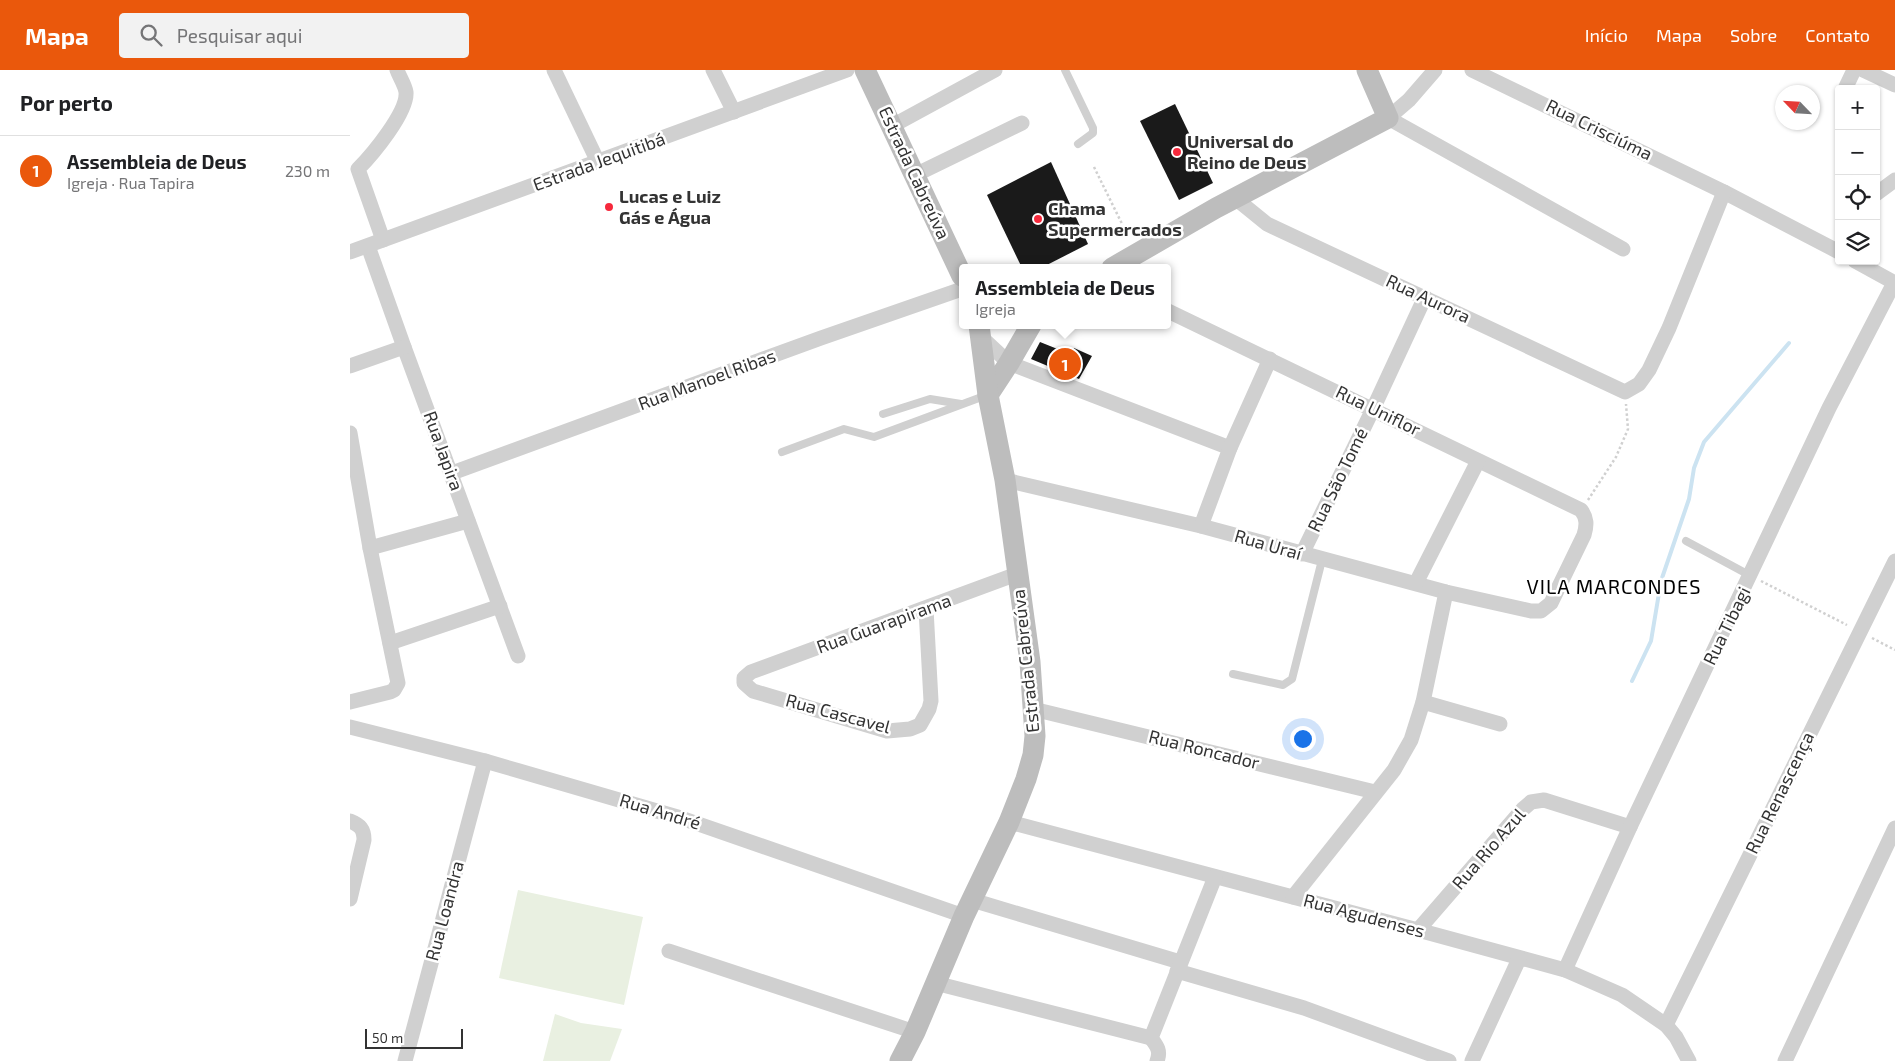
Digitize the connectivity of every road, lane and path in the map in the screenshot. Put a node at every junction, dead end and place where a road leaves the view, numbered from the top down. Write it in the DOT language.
graph roads {
  1 [pos="397,70"];
  2 [pos="554,70"];
  3 [pos="713,70"];
  4 [pos="847,70"];
  5 [pos="865,70"];
  6 [pos="995,70"];
  7 [pos="1065,70"];
  8 [pos="1366,70"];
  9 [pos="1435,70"];
  10 [pos="1472,70"];
  11 [pos="1854,70"];
  12 [pos="1863,70"];
  13 [pos="1847,85"];
  14 [pos="1895,85"];
  15 [pos="734,112"];
  16 [pos="1388,118"];
  17 [pos="1022,123"];
  18 [pos="892,126"];
  19 [pos="1078,144"];
  20 [pos="598,162"];
  21 [pos="1094,167"];
  22 [pos="915,175"];
  23 [pos="1895,180"];
  24 [pos="1880,191"];
  25 [pos="1724,192"];
  26 [pos="1235,198"];
  27 [pos="383,240"];
  28 [pos="368,246"];
  29 [pos="1835,248"];
  30 [pos="1623,249"];
  31 [pos="350,252"];
  32 [pos="1136,253"];
  33 [pos="1118,264"];
  34 [pos="1862,265"];
  35 [pos="959,270"];
  36 [pos="1895,283"];
  37 [pos="959,290"];
  38 [pos="1425,297"];
  39 [pos="1171,312"];
  40 [pos="1029,329"];
  41 [pos="980,331"];
  42 [pos="404,347"];
  43 [pos="1270,359"];
  44 [pos="1009,363"];
  45 [pos="350,366"];
  46 [pos="1625,392"];
  47 [pos="988,395"];
  48 [pos="962,404"];
  49 [pos="1374,408"];
  50 [pos="883,414"];
  51 [pos="350,433"];
  52 [pos="1230,448"];
  53 [pos="782,452"];
  54 [pos="1478,461"];
  55 [pos="452,473"];
  56 [pos="1005,480"];
  57 [pos="1583,513"];
  58 [pos="468,521"];
  59 [pos="1201,526"];
  60 [pos="1686,541"];
  61 [pos="370,548"];
  62 [pos="1302,554"];
  63 [pos="1322,560"];
  64 [pos="1895,562"];
  65 [pos="1017,574"];
  66 [pos="1751,576"];
  67 [pos="1416,583"];
  68 [pos="1446,592"];
  69 [pos="500,606"];
  70 [pos="926,609"];
  71 [pos="1859,632"];
  72 [pos="390,643"];
  73 [pos="1895,650"];
  74 [pos="518,656"];
  75 [pos="751,672"];
  76 [pos="1233,674"];
  77 [pos="350,702"];
  78 [pos="1423,702"];
  79 [pos="1033,709"];
  80 [pos="1500,724"];
  81 [pos="350,728"];
  82 [pos="485,761"];
  83 [pos="1375,792"];
  84 [pos="350,822"];
  85 [pos="1009,822"];
  86 [pos="1630,827"];
  87 [pos="1895,828"];
  88 [pos="1890,851"];
  89 [pos="1215,877"];
  90 [pos="1293,897"];
  91 [pos="350,899"];
  92 [pos="968,908"];
  93 [pos="1418,930"];
  94 [pos="669,951"];
  95 [pos="1518,959"];
  96 [pos="1179,966"];
  97 [pos="1565,970"];
  98 [pos="935,983"];
  99 [pos="1666,1025"];
  100 [pos="914,1032"];
  101 [pos="1151,1038"];
  102 [pos="405,1061"];
  103 [pos="900,1061"];
  104 [pos="1157,1061"];
  105 [pos="1449,1061"];
  106 [pos="1472,1061"];
  107 [pos="1689,1061"];
  108 [pos="1785,1061"];
  1 -- 27 [label="street"];
  2 -- 20 [label="street"];
  3 -- 15 [label="street"];
  4 -- 15 [label="street, Estrada Jequitibá"];
  5 -- 18 [label="main road, Estrada Cabreúva"];
  6 -- 18 [label="street"];
  7 -- 19 [label="lane"];
  8 -- 16 [label="main road"];
  9 -- 16 [label="street"];
  10 -- 25 [label="street, Rua Crisciúma"];
  11 -- 13 [label="street"];
  12 -- 14 [label="street"];
  15 -- 20 [label="street, Estrada Jequitibá"];
  16 -- 26 [label="main road"];
  16 -- 30 [label="street"];
  17 -- 22 [label="street"];
  18 -- 22 [label="main road, Estrada Cabreúva"];
  20 -- 27 [label="street, Estrada Jequitibá"];
  21 -- 32 [label="path"];
  22 -- 35 [label="main road, Estrada Cabreúva"];
  23 -- 24 [label="street"];
  25 -- 29 [label="street, Rua Crisciúma"];
  25 -- 46 [label="street"];
  26 -- 32 [label="main road"];
  26 -- 38 [label="street, Rua Aurora"];
  27 -- 28 [label="street, Estrada Jequitibá"];
  28 -- 31 [label="street, Estrada Jequitibá"];
  28 -- 42 [label="street, Rua Japira"];
  32 -- 33 [label="main road"];
  34 -- 36 [label="street"];
  36 -- 66 [label="street, Rua Tibagi"];
  37 -- 55 [label="street, Rua Manoel Ribas"];
  38 -- 46 [label="street, Rua Aurora"];
  38 -- 49 [label="street, Rua São Tomé"];
  39 -- 43 [label="street, Rua Uniflor"];
  40 -- 44 [label="main road"];
  41 -- 44 [label="street"];
  41 -- 47 [label="main road, Estrada Cabreúva"];
  42 -- 45 [label="street"];
  42 -- 55 [label="street, Rua Japira"];
  43 -- 49 [label="street, Rua Uniflor"];
  43 -- 52 [label="street"];
  44 -- 47 [label="main road"];
  44 -- 52 [label="street"];
  46 -- 57 [label="path"];
  47 -- 48 [label="lane"];
  47 -- 56 [label="main road, Estrada Cabreúva"];
  48 -- 50 [label="lane"];
  48 -- 53 [label="lane"];
  49 -- 54 [label="street, Rua Uniflor"];
  49 -- 62 [label="street, Rua São Tomé"];
  51 -- 61 [label="street"];
  52 -- 59 [label="street"];
  54 -- 57 [label="street, Rua Uniflor"];
  54 -- 67 [label="street"];
  55 -- 58 [label="street, Rua Japira"];
  56 -- 59 [label="street, Rua Uraí"];
  56 -- 65 [label="main road, Estrada Cabreúva"];
  57 -- 68 [label="street, Rua Uraí"];
  58 -- 61 [label="street"];
  58 -- 69 [label="street, Rua Japira"];
  59 -- 62 [label="street, Rua Uraí"];
  60 -- 66 [label="lane"];
  61 -- 72 [label="street"];
  62 -- 63 [label="street, Rua Uraí"];
  63 -- 67 [label="street, Rua Uraí"];
  63 -- 76 [label="lane"];
  64 -- 71 [label="street, Rua Renascença"];
  65 -- 70 [label="street, Rua Guarapirama"];
  65 -- 79 [label="main road, Estrada Cabreúva"];
  66 -- 71 [label="path"];
  66 -- 86 [label="street, Rua Tibagi"];
  67 -- 68 [label="street, Rua Uraí"];
  68 -- 78 [label="street"];
  69 -- 72 [label="street"];
  69 -- 74 [label="street, Rua Japira"];
  70 -- 75 [label="street, Rua Guarapirama"];
  70 -- 75 [label="street, Rua Cascavel"];
  71 -- 73 [label="path"];
  71 -- 99 [label="street, Rua Renascença"];
  72 -- 77 [label="street"];
  78 -- 80 [label="street"];
  78 -- 83 [label="street"];
  79 -- 83 [label="street, Rua Roncador"];
  79 -- 85 [label="main road, Estrada Cabreúva"];
  81 -- 82 [label="street, Rua André"];
  82 -- 92 [label="street, Rua André"];
  82 -- 102 [label="street, Rua Loandra"];
  83 -- 90 [label="street"];
  84 -- 91 [label="street"];
  85 -- 89 [label="street, Rua Agudenses"];
  85 -- 92 [label="main road, Estrada Cabreúva"];
  86 -- 93 [label="street, Rua Rio Azul"];
  86 -- 97 [label="street, Rua Tibagi"];
  87 -- 88 [label="street"];
  88 -- 108 [label="street"];
  89 -- 90 [label="street, Rua Agudenses"];
  89 -- 96 [label="street"];
  90 -- 93 [label="street, Rua Agudenses"];
  92 -- 96 [label="street, Rua André"];
  92 -- 98 [label="main road, Estrada Cabreúva"];
  93 -- 95 [label="street, Rua Agudenses"];
  94 -- 100 [label="street"];
  95 -- 97 [label="street, Rua Agudenses"];
  95 -- 106 [label="street"];
  96 -- 101 [label="street"];
  96 -- 105 [label="street, Rua André"];
  97 -- 99 [label="street, Rua Agudenses"];
  98 -- 100 [label="main road, Estrada Cabreúva"];
  98 -- 101 [label="street"];
  99 -- 107 [label="street, Rua Agudenses"];
  100 -- 103 [label="main road, Estrada Cabreúva"];
  101 -- 104 [label="street"];
}
